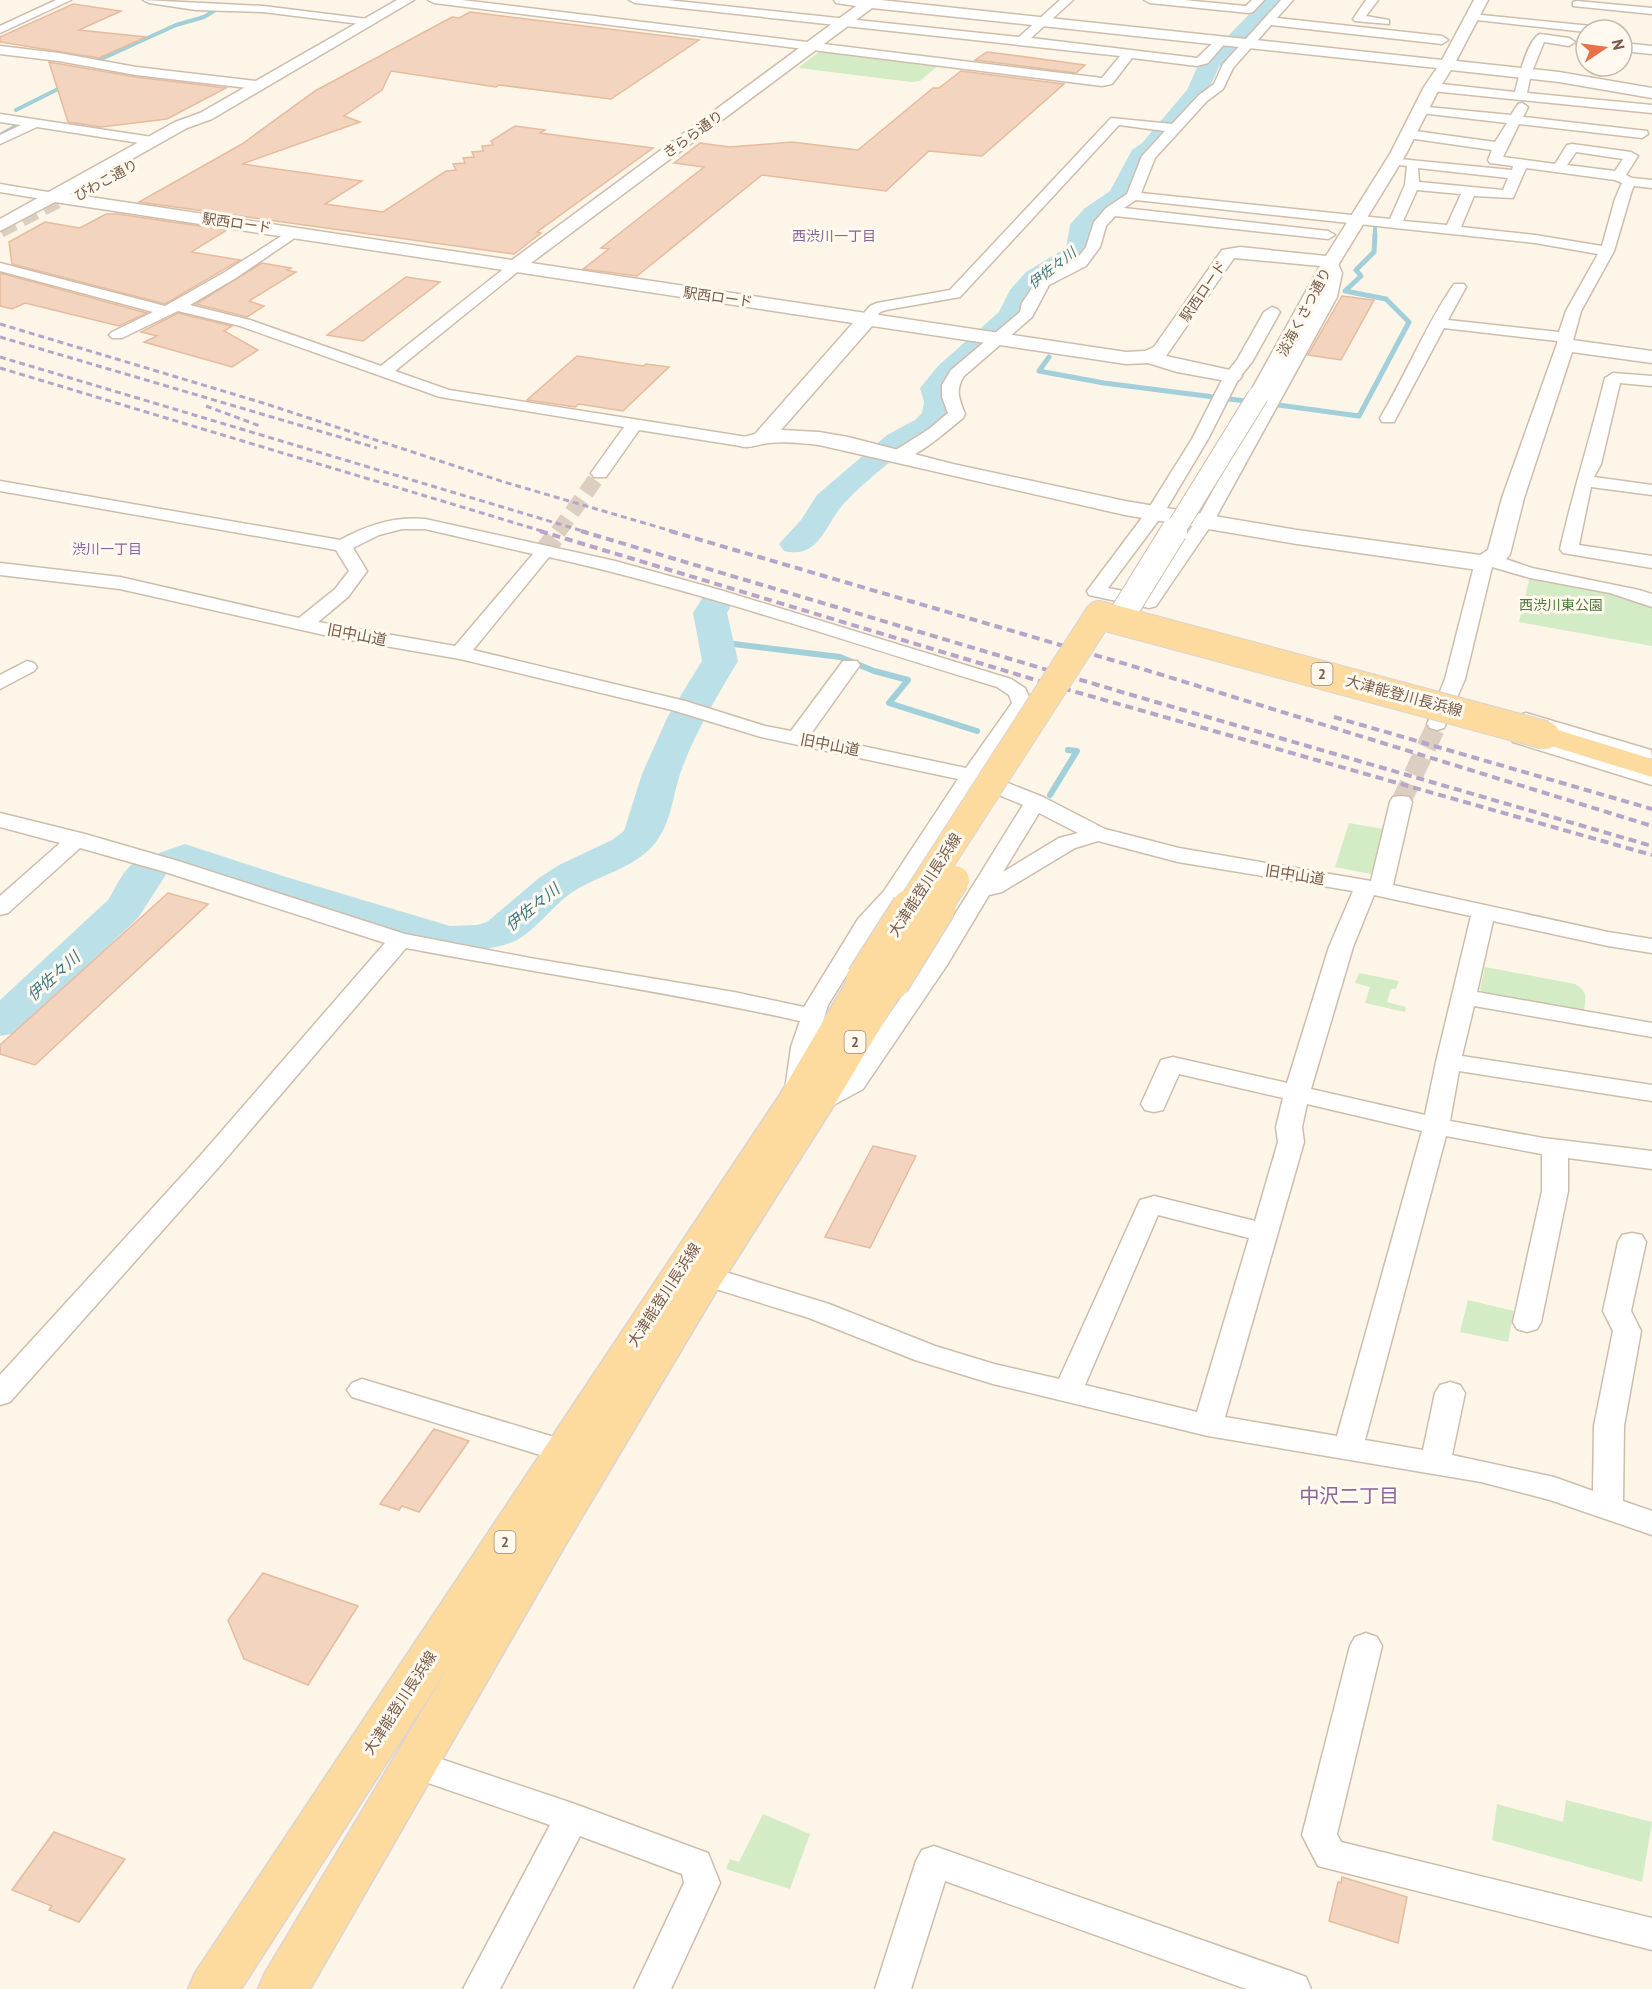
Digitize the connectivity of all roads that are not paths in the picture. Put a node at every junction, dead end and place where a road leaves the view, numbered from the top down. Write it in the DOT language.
graph roads {
  1 [pos="65,0"];
  2 [pos="150,0"];
  3 [pos="282,0"];
  4 [pos="407,0"];
  5 [pos="434,0"];
  6 [pos="635,0"];
  7 [pos="841,0"];
  8 [pos="1066,0"];
  9 [pos="1150,0"];
  10 [pos="1258,0"];
  11 [pos="1287,0"];
  12 [pos="1372,0"];
  13 [pos="1465,0"];
  14 [pos="1481,0"];
  15 [pos="470,2"];
  16 [pos="871,2"];
  17 [pos="1578,2"];
  18 [pos="191,3"];
  19 [pos="1230,8"];
  20 [pos="263,9"];
  21 [pos="1277,11"];
  22 [pos="1652,11"];
  23 [pos="1473,17"];
  24 [pos="1359,19"];
  25 [pos="1268,21"];
  26 [pos="369,22"];
  27 [pos="845,22"];
  28 [pos="1046,22"];
  29 [pos="1569,27"];
  30 [pos="1574,27"];
  31 [pos="0,30"];
  32 [pos="1215,33"];
  33 [pos="1439,34"];
  34 [pos="1023,41"];
  35 [pos="1574,42"];
  36 [pos="1249,43"];
  37 [pos="811,46"];
  38 [pos="1634,48"];
  39 [pos="0,50"];
  40 [pos="1652,50"];
  41 [pos="1129,53"];
  42 [pos="1439,65"];
  43 [pos="1525,74"];
  44 [pos="256,86"];
  45 [pos="1432,87"];
  46 [pos="1196,90"];
  47 [pos="1212,91"];
  48 [pos="1652,93"];
  49 [pos="1524,96"];
  50 [pos="1421,109"];
  51 [pos="1652,110"];
  52 [pos="207,116"];
  53 [pos="0,118"];
  54 [pos="1514,119"];
  55 [pos="34,124"];
  56 [pos="1168,128"];
  57 [pos="1408,134"];
  58 [pos="1642,134"];
  59 [pos="0,140"];
  60 [pos="152,141"];
  61 [pos="1382,147"];
  62 [pos="1499,147"];
  63 [pos="1394,161"];
  64 [pos="1412,164"];
  65 [pos="1370,167"];
  66 [pos="1559,168"];
  67 [pos="1519,169"];
  68 [pos="1624,179"];
  69 [pos="1652,184"];
  70 [pos="1412,185"];
  71 [pos="85,186"];
  72 [pos="0,188"];
  73 [pos="1469,191"];
  74 [pos="1133,196"];
  75 [pos="54,197"];
  76 [pos="72,200"];
  77 [pos="1111,211"];
  78 [pos="1339,218"];
  79 [pos="1359,219"];
  80 [pos="1395,224"];
  81 [pos="0,226"];
  82 [pos="1452,231"];
  83 [pos="294,232"];
  84 [pos="0,235"];
  85 [pos="1328,235"];
  86 [pos="1607,251"];
  87 [pos="1324,261"];
  88 [pos="516,266"];
  89 [pos="0,267"];
  90 [pos="1459,287"];
  91 [pos="172,309"];
  92 [pos="1272,312"];
  93 [pos="867,319"];
  94 [pos="1437,323"];
  95 [pos="117,335"];
  96 [pos="998,338"];
  97 [pos="1565,341"];
  98 [pos="1149,357"];
  99 [pos="1652,357"];
  100 [pos="382,372"];
  101 [pos="1652,381"];
  102 [pos="1244,388"];
  103 [pos="1388,418"];
  104 [pos="636,423"];
  105 [pos="756,439"];
  106 [pos="888,455"];
  107 [pos="600,473"];
  108 [pos="1584,480"];
  109 [pos="0,486"];
  110 [pos="1652,490"];
  111 [pos="1155,513"];
  112 [pos="1205,521"];
  113 [pos="343,546"];
  114 [pos="542,554"];
  115 [pos="1487,561"];
  116 [pos="1652,562"];
  117 [pos="0,569"];
  118 [pos="1652,601"];
  119 [pos="1109,618"];
  120 [pos="303,624"];
  121 [pos="460,653"];
  122 [pos="850,665"];
  123 [pos="27,667"];
  124 [pos="0,682"];
  125 [pos="1442,713"];
  126 [pos="797,738"];
  127 [pos="1648,761"];
  128 [pos="970,775"];
  129 [pos="1652,779"];
  130 [pos="1035,802"];
  131 [pos="1401,802"];
  132 [pos="0,820"];
  133 [pos="1097,834"];
  134 [pos="77,839"];
  135 [pos="1374,888"];
  136 [pos="980,891"];
  137 [pos="0,908"];
  138 [pos="1484,910"];
  139 [pos="400,940"];
  140 [pos="1652,946"];
  141 [pos="1464,997"];
  142 [pos="814,1017"];
  143 [pos="1652,1030"];
  144 [pos="1448,1062"];
  145 [pos="1297,1092"];
  146 [pos="1652,1093"];
  147 [pos="808,1098"];
  148 [pos="1154,1104"];
  149 [pos="1436,1126"];
  150 [pos="1555,1149"];
  151 [pos="1652,1160"];
  152 [pos="1264,1232"];
  153 [pos="1632,1242"];
  154 [pos="693,1272"];
  155 [pos="1527,1322"];
  156 [pos="362,1390"];
  157 [pos="1068,1391"];
  158 [pos="1450,1393"];
  159 [pos="0,1394"];
  160 [pos="1208,1425"];
  161 [pos="1348,1449"];
  162 [pos="563,1451"];
  163 [pos="1435,1463"];
  164 [pos="1608,1507"];
  165 [pos="1652,1523"];
  166 [pos="1366,1646"];
  167 [pos="414,1764"];
  168 [pos="572,1818"];
  169 [pos="1652,1934"];
  170 [pos="213,1989"];
  171 [pos="283,1989"];
  172 [pos="481,1989"];
  173 [pos="652,1989"];
  174 [pos="893,1989"];
  175 [pos="1293,1989"];
  1 -- 31 [label="street"];
  2 -- 18 [label="street"];
  3 -- 20 [label="street"];
  4 -- 26 [label="street, びわこ通り"];
  5 -- 15 [label="street"];
  6 -- 27 [label="street"];
  7 -- 16 [label="street"];
  8 -- 28 [label="street"];
  9 -- 19 [label="street"];
  10 -- 19 [label="street"];
  11 -- 21 [label="street"];
  12 -- 24 [label="street"];
  13 -- 33 [label="street, 淡海くさつ通り"];
  14 -- 23 [label="street, 淡海くさつ通り"];
  15 -- 37 [label="street"];
  16 -- 27 [label="street, きらら通り"];
  16 -- 28 [label="street"];
  17 -- 22 [label="street"];
  17 -- 29 [label="street"];
  18 -- 20 [label="street"];
  19 -- 32 [label="street"];
  20 -- 26 [label="street"];
  21 -- 24 [label="street"];
  21 -- 25 [label="street"];
  23 -- 29 [label="street"];
  23 -- 42 [label="street, 淡海くさつ通り"];
  24 -- 33 [label="street"];
  25 -- 33 [label="street"];
  25 -- 36 [label="street"];
  26 -- 44 [label="street, びわこ通り"];
  27 -- 34 [label="street"];
  27 -- 37 [label="street, きらら通り"];
  28 -- 32 [label="street"];
  28 -- 34 [label="street"];
  29 -- 30 [label="street"];
  32 -- 36 [label="street"];
  32 -- 41 [label="street"];
  33 -- 42 [label="street, 淡海くさつ通り"];
  34 -- 41 [label="street"];
  35 -- 43 [label="street"];
  36 -- 42 [label="street"];
  36 -- 47 [label="street"];
  37 -- 41 [label="street"];
  37 -- 88 [label="street, きらら通り"];
  38 -- 40 [label="street"];
  39 -- 44 [label="street"];
  42 -- 43 [label="street"];
  42 -- 45 [label="street, 淡海くさつ通り"];
  42 -- 61 [label="street, 淡海くさつ通り"];
  43 -- 48 [label="street"];
  43 -- 49 [label="street"];
  44 -- 52 [label="street, びわこ通り"];
  45 -- 49 [label="street"];
  45 -- 50 [label="street, 淡海くさつ通り"];
  46 -- 47 [label="street"];
  47 -- 56 [label="street"];
  49 -- 51 [label="street"];
  49 -- 54 [label="street"];
  50 -- 54 [label="street"];
  50 -- 57 [label="street, 淡海くさつ通り"];
  52 -- 60 [label="street, びわこ通り"];
  52 -- 71 [label="street"];
  52 -- 76 [label="street, びわこ通り"];
  53 -- 55 [label="street"];
  54 -- 58 [label="street"];
  54 -- 62 [label="street"];
  55 -- 59 [label="street"];
  55 -- 60 [label="street"];
  56 -- 74 [label="street"];
  56 -- 93 [label="street"];
  57 -- 62 [label="street"];
  57 -- 63 [label="street, 淡海くさつ通り"];
  60 -- 75 [label="street, びわこ通り"];
  62 -- 67 [label="street"];
  63 -- 64 [label="street"];
  63 -- 79 [label="street, 淡海くさつ通り"];
  64 -- 67 [label="street"];
  64 -- 70 [label="street"];
  65 -- 78 [label="street, 淡海くさつ通り"];
  66 -- 67 [label="street"];
  66 -- 68 [label="street"];
  66 -- 68 [label="street"];
  67 -- 73 [label="street"];
  68 -- 69 [label="street"];
  68 -- 86 [label="street"];
  70 -- 73 [label="street"];
  70 -- 80 [label="street"];
  72 -- 75 [label="street"];
  73 -- 82 [label="street"];
  74 -- 77 [label="street"];
  74 -- 78 [label="street"];
  75 -- 76 [label="street, 駅西ロード"];
  75 -- 81 [label="street, びわこ通り"];
  76 -- 83 [label="street, 駅西ロード"];
  76 -- 84 [label="street, びわこ通り"];
  77 -- 85 [label="street"];
  77 -- 96 [label="street"];
  78 -- 79 [label="street"];
  78 -- 85 [label="street, 淡海くさつ通り"];
  79 -- 80 [label="street"];
  79 -- 87 [label="street, 淡海くさつ通り"];
  80 -- 82 [label="street"];
  82 -- 86 [label="street"];
  83 -- 88 [label="street, 駅西ロード"];
  83 -- 91 [label="street"];
  85 -- 87 [label="street, 淡海くさつ通り"];
  86 -- 97 [label="street"];
  87 -- 98 [label="street, 駅西ロード"];
  87 -- 102 [label="street, 淡海くさつ通り"];
  87 -- 112 [label="street"];
  88 -- 93 [label="street, 駅西ロード"];
  88 -- 100 [label="street"];
  89 -- 91 [label="street"];
  90 -- 94 [label="street"];
  91 -- 95 [label="street"];
  91 -- 100 [label="street"];
  92 -- 102 [label="street"];
  93 -- 96 [label="street, 駅西ロード"];
  93 -- 105 [label="street"];
  94 -- 97 [label="street"];
  94 -- 103 [label="street"];
  96 -- 98 [label="street, 駅西ロード"];
  96 -- 106 [label="street"];
  97 -- 99 [label="street"];
  97 -- 115 [label="street"];
  98 -- 102 [label="street"];
  100 -- 104 [label="street"];
  101 -- 108 [label="street"];
  102 -- 111 [label="street"];
  102 -- 119 [label="street, 淡海くさつ通り, bridge"];
  104 -- 105 [label="street"];
  104 -- 107 [label="street"];
  105 -- 106 [label="street"];
  106 -- 111 [label="street"];
  108 -- 110 [label="street"];
  108 -- 116 [label="street"];
  109 -- 113 [label="street"];
  111 -- 112 [label="street"];
  111 -- 112 [label="street"];
  112 -- 115 [label="street"];
  113 -- 120 [label="street"];
  113 -- 128 [label="street"];
  114 -- 121 [label="street"];
  115 -- 118 [label="street"];
  115 -- 125 [label="street"];
  117 -- 120 [label="street, 旧中山道"];
  119 -- 127 [label="main road, 大津能登川長浜線 / 2, bridge"];
  119 -- 147 [label="main road, 大津能登川長浜線 / 2, bridge"];
  120 -- 121 [label="street, 旧中山道"];
  121 -- 126 [label="street, 旧中山道"];
  122 -- 126 [label="street"];
  123 -- 124 [label="street"];
  125 -- 127 [label="street"];
  125 -- 129 [label="street"];
  126 -- 128 [label="street, 旧中山道"];
  128 -- 130 [label="street, 旧中山道"];
  128 -- 142 [label="street"];
  130 -- 133 [label="street, 旧中山道"];
  130 -- 136 [label="street"];
  131 -- 135 [label="street"];
  132 -- 134 [label="street"];
  133 -- 135 [label="street, 旧中山道"];
  133 -- 136 [label="street"];
  134 -- 137 [label="street"];
  134 -- 139 [label="street"];
  135 -- 138 [label="street, 旧中山道"];
  135 -- 145 [label="street"];
  136 -- 147 [label="street"];
  138 -- 140 [label="street, 旧中山道"];
  138 -- 141 [label="street"];
  139 -- 142 [label="street"];
  139 -- 159 [label="street"];
  141 -- 143 [label="street"];
  141 -- 144 [label="street"];
  142 -- 147 [label="street"];
  144 -- 146 [label="street"];
  144 -- 149 [label="street"];
  145 -- 148 [label="street"];
  145 -- 149 [label="street"];
  145 -- 152 [label="street"];
  147 -- 154 [label="main road, 大津能登川長浜線 / 2"];
  149 -- 150 [label="street"];
  149 -- 161 [label="street"];
  150 -- 151 [label="street"];
  150 -- 155 [label="street"];
  152 -- 157 [label="street"];
  152 -- 160 [label="street"];
  153 -- 164 [label="street"];
  154 -- 157 [label="street"];
  154 -- 162 [label="main road, 大津能登川長浜線 / 2"];
  154 -- 167 [label="main road, 大津能登川長浜線 / 2"];
  156 -- 162 [label="street"];
  157 -- 160 [label="street"];
  158 -- 163 [label="street"];
  160 -- 161 [label="street"];
  161 -- 163 [label="street"];
  162 -- 170 [label="main road, 大津能登川長浜線 / 2"];
  163 -- 164 [label="street"];
  164 -- 165 [label="street"];
  166 -- 169 [label="street"];
  167 -- 168 [label="street"];
  167 -- 171 [label="main road, 大津能登川長浜線 / 2"];
  168 -- 172 [label="street"];
  168 -- 173 [label="street"];
  174 -- 175 [label="street"];
}
